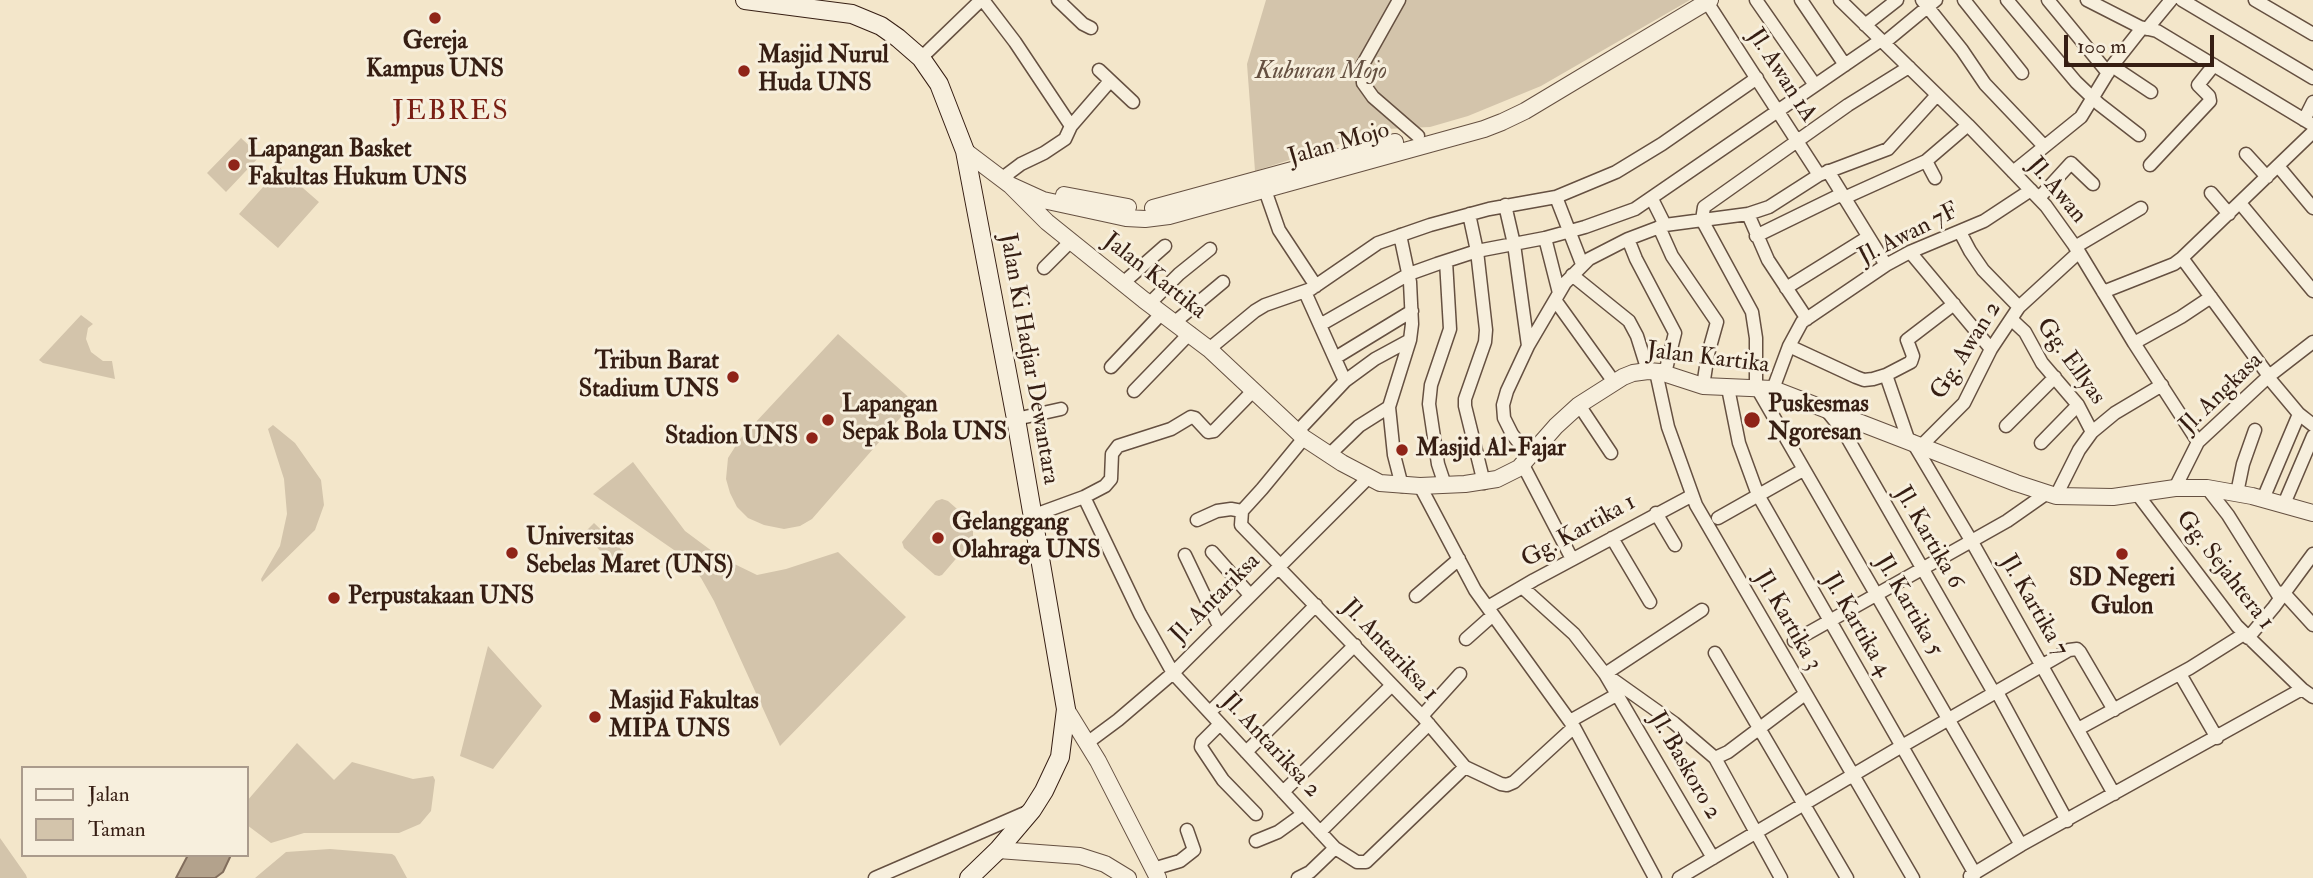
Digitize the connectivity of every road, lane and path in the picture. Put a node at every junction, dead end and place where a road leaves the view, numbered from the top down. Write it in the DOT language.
graph roads {
  1 [pos="746,0"];
  2 [pos="982,0"];
  3 [pos="1058,0"];
  4 [pos="1399,0"];
  5 [pos="1756,0"];
  6 [pos="1801,0"];
  7 [pos="1840,0"];
  8 [pos="1897,0"];
  9 [pos="1964,0"];
  10 [pos="2007,0"];
  11 [pos="2048,0"];
  12 [pos="2087,0"];
  13 [pos="2171,0"];
  14 [pos="2182,0"];
  15 [pos="2255,0"];
  16 [pos="1702,1"];
  17 [pos="773,2"];
  18 [pos="1929,3"];
  19 [pos="837,5"];
  20 [pos="1865,25"];
  21 [pos="1091,28"];
  22 [pos="2144,29"];
  23 [pos="2313,34"];
  24 [pos="1882,41"];
  25 [pos="921,58"];
  26 [pos="1845,65"];
  27 [pos="2214,65"];
  28 [pos="1909,67"];
  29 [pos="1099,70"];
  30 [pos="2110,70"];
  31 [pos="2022,73"];
  32 [pos="1757,78"];
  33 [pos="2313,78"];
  34 [pos="1110,81"];
  35 [pos="1815,85"];
  36 [pos="2151,92"];
  37 [pos="1937,95"];
  38 [pos="2093,99"];
  39 [pos="1133,102"];
  40 [pos="2313,102"];
  41 [pos="1778,110"];
  42 [pos="2309,123"];
  43 [pos="1968,125"];
  44 [pos="1071,126"];
  45 [pos="2313,132"];
  46 [pos="2139,135"];
  47 [pos="1418,136"];
  48 [pos="1798,139"];
  49 [pos="2044,146"];
  50 [pos="965,151"];
  51 [pos="2246,154"];
  52 [pos="1346,160"];
  53 [pos="1926,161"];
  54 [pos="2150,165"];
  55 [pos="2278,166"];
  56 [pos="2013,172"];
  57 [pos="1824,173"];
  58 [pos="2267,177"];
  59 [pos="1936,178"];
  60 [pos="1005,182"];
  61 [pos="2093,184"];
  62 [pos="1265,190"];
  63 [pos="1027,191"];
  64 [pos="2211,193"];
  65 [pos="2035,194"];
  66 [pos="1843,196"];
  67 [pos="1556,197"];
  68 [pos="1652,199"];
  69 [pos="2240,203"];
  70 [pos="1505,205"];
  71 [pos="2141,208"];
  72 [pos="2313,208"];
  73 [pos="1469,214"];
  74 [pos="1748,214"];
  75 [pos="2229,214"];
  76 [pos="1702,220"];
  77 [pos="1662,226"];
  78 [pos="1569,232"];
  79 [pos="1960,232"];
  80 [pos="1400,234"];
  81 [pos="1756,236"];
  82 [pos="1868,237"];
  83 [pos="1545,238"];
  84 [pos="1628,239"];
  85 [pos="1071,241"];
  86 [pos="1514,244"];
  87 [pos="1165,246"];
  88 [pos="1210,249"];
  89 [pos="2077,249"];
  90 [pos="1477,251"];
  91 [pos="1910,252"];
  92 [pos="2182,258"];
  93 [pos="1446,261"];
  94 [pos="1582,264"];
  95 [pos="1886,265"];
  96 [pos="1044,268"];
  97 [pos="1409,274"];
  98 [pos="1572,275"];
  99 [pos="1223,282"];
  100 [pos="1123,283"];
  101 [pos="1786,288"];
  102 [pos="1310,289"];
  103 [pos="2313,291"];
  104 [pos="2103,292"];
  105 [pos="1557,297"];
  106 [pos="2211,297"];
  107 [pos="1954,304"];
  108 [pos="2019,307"];
  109 [pos="1412,311"];
  110 [pos="1162,313"];
  111 [pos="1807,319"];
  112 [pos="2011,319"];
  113 [pos="1320,325"];
  114 [pos="1190,333"];
  115 [pos="1410,340"];
  116 [pos="2313,342"];
  117 [pos="2134,343"];
  118 [pos="1528,346"];
  119 [pos="1789,346"];
  120 [pos="1209,349"];
  121 [pos="1991,349"];
  122 [pos="1335,358"];
  123 [pos="1111,367"];
  124 [pos="1656,372"];
  125 [pos="1886,375"];
  126 [pos="2055,377"];
  127 [pos="2269,377"];
  128 [pos="1345,381"];
  129 [pos="1614,382"];
  130 [pos="2162,385"];
  131 [pos="1703,386"];
  132 [pos="1728,387"];
  133 [pos="1762,388"];
  134 [pos="1133,391"];
  135 [pos="1253,391"];
  136 [pos="1579,405"];
  137 [pos="2078,405"];
  138 [pos="1389,407"];
  139 [pos="1821,407"];
  140 [pos="1061,409"];
  141 [pos="2299,414"];
  142 [pos="1016,419"];
  143 [pos="2313,425"];
  144 [pos="2006,426"];
  145 [pos="2255,430"];
  146 [pos="2092,432"];
  147 [pos="1300,435"];
  148 [pos="2313,436"];
  149 [pos="1914,442"];
  150 [pos="2198,442"];
  151 [pos="2040,443"];
  152 [pos="1611,453"];
  153 [pos="1329,455"];
  154 [pos="1526,461"];
  155 [pos="1803,470"];
  156 [pos="1368,478"];
  157 [pos="1484,483"];
  158 [pos="1402,485"];
  159 [pos="1445,485"];
  160 [pos="1420,486"];
  161 [pos="2175,488"];
  162 [pos="2207,488"];
  163 [pos="2237,493"];
  164 [pos="1758,495"];
  165 [pos="2051,495"];
  166 [pos="2138,495"];
  167 [pos="1691,496"];
  168 [pos="1084,497"];
  169 [pos="2263,499"];
  170 [pos="2284,504"];
  171 [pos="1242,511"];
  172 [pos="1656,513"];
  173 [pos="2313,513"];
  174 [pos="1032,516"];
  175 [pos="1718,518"];
  176 [pos="1197,520"];
  177 [pos="1612,538"];
  178 [pos="1972,542"];
  179 [pos="1675,545"];
  180 [pos="1212,552"];
  181 [pos="1185,555"];
  182 [pos="2312,558"];
  183 [pos="1459,559"];
  184 [pos="1572,559"];
  185 [pos="1279,566"];
  186 [pos="1922,569"];
  187 [pos="1522,587"];
  188 [pos="1877,593"];
  189 [pos="1250,595"];
  190 [pos="2282,595"];
  191 [pos="1416,596"];
  192 [pos="1650,602"];
  193 [pos="1316,605"];
  194 [pos="1702,610"];
  195 [pos="1490,611"];
  196 [pos="1829,621"];
  197 [pos="2313,625"];
  198 [pos="1219,626"];
  199 [pos="2246,636"];
  200 [pos="1466,639"];
  201 [pos="1794,641"];
  202 [pos="1355,645"];
  203 [pos="1715,653"];
  204 [pos="2042,665"];
  205 [pos="1173,673"];
  206 [pos="1460,674"];
  207 [pos="1605,674"];
  208 [pos="2180,674"];
  209 [pos="1392,685"];
  210 [pos="2302,689"];
  211 [pos="1995,693"];
  212 [pos="1618,694"];
  213 [pos="1805,694"];
  214 [pos="2313,697"];
  215 [pos="1066,709"];
  216 [pos="2113,710"];
  217 [pos="1210,712"];
  218 [pos="1949,719"];
  219 [pos="1425,720"];
  220 [pos="1220,724"];
  221 [pos="1572,724"];
  222 [pos="1759,728"];
  223 [pos="2078,729"];
  224 [pos="2217,738"];
  225 [pos="1087,743"];
  226 [pos="1902,746"];
  227 [pos="1246,752"];
  228 [pos="1715,758"];
  229 [pos="1465,767"];
  230 [pos="1853,775"];
  231 [pos="1283,792"];
  232 [pos="2114,794"];
  233 [pos="1805,804"];
  234 [pos="1032,810"];
  235 [pos="1256,814"];
  236 [pos="1303,814"];
  237 [pos="2067,821"];
  238 [pos="1187,830"];
  239 [pos="1757,831"];
  240 [pos="1320,832"];
  241 [pos="1256,841"];
  242 [pos="2021,845"];
  243 [pos="1335,848"];
  244 [pos="999,850"];
  245 [pos="1713,858"];
  246 [pos="1156,874"];
  247 [pos="1971,876"];
  248 [pos="875,878"];
  249 [pos="969,878"];
  250 [pos="1128,878"];
  251 [pos="1298,878"];
  252 [pos="1655,878"];
  253 [pos="1679,878"];
  254 [pos="1781,878"];
  255 [pos="1847,878"];
  256 [pos="1913,878"];
  1 -- 17 [label="main road, Jalan Ki Hadjar Dewantara"];
  2 -- 25 [label="street"];
  2 -- 44 [label="street"];
  3 -- 21 [label="street"];
  4 -- 47 [label="street"];
  5 -- 35 [label="street"];
  6 -- 26 [label="street"];
  7 -- 20 [label="street, Jl. Awan"];
  8 -- 20 [label="street"];
  9 -- 31 [label="street"];
  10 -- 38 [label="street"];
  11 -- 30 [label="street"];
  12 -- 22 [label="street"];
  13 -- 22 [label="street"];
  14 -- 33 [label="street"];
  15 -- 23 [label="street"];
  16 -- 32 [label="street, Jl. Awan 1A"];
  16 -- 47 [label="street"];
  16 -- 52 [label="street, Jalan Mojo"];
  17 -- 19 [label="main road, Jalan Ki Hadjar Dewantara"];
  18 -- 24 [label="street"];
  18 -- 49 [label="street"];
  19 -- 25 [label="main road, Jalan Ki Hadjar Dewantara"];
  20 -- 24 [label="street, Jl. Awan"];
  22 -- 27 [label="street"];
  22 -- 30 [label="street"];
  24 -- 26 [label="street"];
  24 -- 28 [label="street, Jl. Awan"];
  25 -- 50 [label="main road, Jalan Ki Hadjar Dewantara"];
  26 -- 35 [label="street"];
  27 -- 42 [label="street"];
  27 -- 54 [label="street"];
  28 -- 37 [label="street, Jl. Awan"];
  28 -- 48 [label="street"];
  29 -- 34 [label="street"];
  30 -- 36 [label="street"];
  30 -- 38 [label="street"];
  32 -- 41 [label="street, Jl. Awan 1A"];
  32 -- 67 [label="street"];
  34 -- 39 [label="street"];
  34 -- 44 [label="street"];
  35 -- 41 [label="street"];
  37 -- 43 [label="street, Jl. Awan"];
  37 -- 57 [label="street"];
  38 -- 46 [label="street"];
  38 -- 49 [label="street"];
  40 -- 42 [label="street"];
  41 -- 48 [label="street, Jl. Awan 1A"];
  41 -- 68 [label="street"];
  43 -- 53 [label="street"];
  43 -- 56 [label="street, Jl. Awan"];
  44 -- 60 [label="street"];
  45 -- 55 [label="street"];
  47 -- 52 [label="street"];
  48 -- 57 [label="street, Jl. Awan 1A"];
  48 -- 76 [label="street"];
  49 -- 56 [label="street"];
  50 -- 60 [label="street, Jalan Mojo"];
  50 -- 142 [label="main road, Jalan Ki Hadjar Dewantara"];
  51 -- 58 [label="street"];
  52 -- 62 [label="street, Jalan Mojo"];
  52 -- 63 [label="street"];
  53 -- 59 [label="street"];
  53 -- 66 [label="street"];
  55 -- 58 [label="street"];
  55 -- 72 [label="street"];
  56 -- 65 [label="street, Jl. Awan"];
  57 -- 66 [label="street, Jl. Awan 1A"];
  57 -- 74 [label="street"];
  58 -- 69 [label="street"];
  60 -- 63 [label="street, Jalan Mojo"];
  60 -- 85 [label="street, Jalan Kartika"];
  61 -- 65 [label="street, Jl. Awan 7F"];
  62 -- 63 [label="street, Jalan Mojo"];
  62 -- 102 [label="street"];
  64 -- 75 [label="street"];
  65 -- 79 [label="street, Jl. Awan 7F"];
  65 -- 89 [label="street, Jl. Awan"];
  66 -- 81 [label="street"];
  66 -- 82 [label="street, Jl. Awan 1A"];
  67 -- 70 [label="street"];
  67 -- 78 [label="street"];
  68 -- 77 [label="street"];
  68 -- 78 [label="street"];
  69 -- 75 [label="street"];
  69 -- 103 [label="street"];
  70 -- 73 [label="street"];
  70 -- 86 [label="street"];
  71 -- 89 [label="street, Gg. Awan 2"];
  73 -- 80 [label="street"];
  73 -- 90 [label="street"];
  74 -- 76 [label="street"];
  74 -- 81 [label="street"];
  75 -- 92 [label="street"];
  76 -- 77 [label="street"];
  76 -- 133 [label="street"];
  77 -- 84 [label="street"];
  77 -- 131 [label="street"];
  78 -- 83 [label="street"];
  78 -- 94 [label="street"];
  79 -- 91 [label="street, Jl. Awan 7F"];
  79 -- 108 [label="street"];
  80 -- 97 [label="street"];
  80 -- 102 [label="street"];
  81 -- 101 [label="street"];
  82 -- 95 [label="street, Jl. Awan 1A"];
  82 -- 101 [label="street"];
  83 -- 86 [label="street"];
  83 -- 105 [label="street"];
  84 -- 94 [label="street"];
  84 -- 124 [label="street"];
  85 -- 96 [label="street"];
  85 -- 100 [label="street, Jalan Kartika"];
  86 -- 90 [label="street"];
  86 -- 118 [label="street"];
  87 -- 100 [label="street"];
  88 -- 110 [label="street"];
  89 -- 104 [label="street, Jl. Awan"];
  89 -- 108 [label="street, Gg. Awan 2"];
  90 -- 93 [label="street"];
  90 -- 157 [label="street"];
  91 -- 95 [label="street, Jl. Awan 7F"];
  91 -- 107 [label="street"];
  92 -- 104 [label="street"];
  92 -- 106 [label="street"];
  93 -- 97 [label="street"];
  93 -- 159 [label="street"];
  94 -- 98 [label="street"];
  95 -- 111 [label="street, Jl. Awan 7F"];
  97 -- 109 [label="street"];
  97 -- 113 [label="street"];
  98 -- 105 [label="street"];
  98 -- 124 [label="street, Jl. Kartika 3"];
  99 -- 110 [label="street"];
  100 -- 110 [label="street, Jalan Kartika"];
  101 -- 111 [label="street"];
  102 -- 113 [label="street"];
  102 -- 120 [label="street"];
  104 -- 117 [label="street, Jl. Awan"];
  105 -- 118 [label="street"];
  105 -- 129 [label="street"];
  106 -- 117 [label="street"];
  106 -- 127 [label="street"];
  107 -- 121 [label="street"];
  107 -- 125 [label="street"];
  108 -- 112 [label="street, Gg. Awan 2"];
  109 -- 115 [label="street"];
  109 -- 122 [label="street"];
  110 -- 114 [label="street, Jalan Kartika"];
  110 -- 123 [label="street"];
  111 -- 119 [label="street"];
  112 -- 121 [label="street, Gg. Awan 2"];
  112 -- 126 [label="street, Gg. Ellyas"];
  113 -- 122 [label="street"];
  114 -- 120 [label="street, Jalan Kartika"];
  114 -- 134 [label="street"];
  115 -- 128 [label="street"];
  115 -- 138 [label="street"];
  116 -- 127 [label="street, Jl. Angkasa"];
  117 -- 130 [label="street, Jl. Awan"];
  118 -- 154 [label="street"];
  119 -- 125 [label="street"];
  119 -- 133 [label="street"];
  120 -- 135 [label="street, Jalan Kartika"];
  121 -- 149 [label="street, Gg. Awan 2"];
  122 -- 128 [label="street"];
  124 -- 129 [label="street, Jalan Kartika"];
  124 -- 131 [label="street, Jalan Kartika"];
  124 -- 167 [label="street, Jl. Kartika 3"];
  125 -- 149 [label="street, Jl. Kartika 7"];
  126 -- 137 [label="street, Gg. Ellyas"];
  126 -- 144 [label="street"];
  127 -- 141 [label="street"];
  127 -- 150 [label="street, Jl. Angkasa"];
  128 -- 147 [label="street"];
  129 -- 136 [label="street, Jalan Kartika"];
  130 -- 146 [label="street"];
  130 -- 150 [label="street, Jl. Awan"];
  131 -- 132 [label="street, Jalan Kartika"];
  132 -- 133 [label="street, Jalan Kartika"];
  132 -- 164 [label="street, Jl. Kartika 4"];
  133 -- 139 [label="street, Jalan Kartika"];
  133 -- 155 [label="street, Jl. Kartika 5"];
  135 -- 147 [label="street, Jalan Kartika"];
  135 -- 168 [label="street"];
  136 -- 152 [label="street"];
  136 -- 154 [label="street, Jalan Kartika"];
  137 -- 146 [label="street, Gg. Ellyas"];
  137 -- 151 [label="street"];
  138 -- 153 [label="street"];
  138 -- 158 [label="street"];
  139 -- 149 [label="street, Jalan Kartika"];
  139 -- 186 [label="street, Jl. Kartika 6"];
  140 -- 142 [label="street"];
  141 -- 143 [label="street"];
  141 -- 169 [label="street"];
  142 -- 174 [label="main road, Jalan Ki Hadjar Dewantara"];
  145 -- 163 [label="street"];
  146 -- 165 [label="street"];
  147 -- 153 [label="street, Jalan Kartika"];
  147 -- 171 [label="street"];
  148 -- 170 [label="street"];
  149 -- 165 [label="street, Jalan Kartika"];
  149 -- 178 [label="street, Jl. Kartika 7"];
  150 -- 161 [label="street, Jl. Angkasa"];
  153 -- 156 [label="street, Jalan Kartika"];
  154 -- 157 [label="street, Jalan Kartika"];
  154 -- 184 [label="street"];
  155 -- 164 [label="street"];
  155 -- 188 [label="street, Jl. Kartika 5"];
  156 -- 158 [label="street, Jalan Kartika"];
  156 -- 185 [label="street, Jl. Antariksa"];
  157 -- 159 [label="street, Jalan Kartika"];
  158 -- 160 [label="street, Jalan Kartika"];
  159 -- 160 [label="street, Jalan Kartika"];
  160 -- 183 [label="street"];
  161 -- 162 [label="street, Jalan Kartika"];
  161 -- 166 [label="street, Jalan Kartika"];
  162 -- 163 [label="street, Jalan Kartika"];
  162 -- 190 [label="street"];
  163 -- 169 [label="street, Jalan Kartika"];
  164 -- 175 [label="street"];
  164 -- 196 [label="street, Jl. Kartika 4"];
  165 -- 166 [label="street, Jalan Kartika"];
  165 -- 178 [label="street"];
  166 -- 199 [label="street, Gg. Sejahtera 1"];
  167 -- 172 [label="street, Gg. Kartika 1"];
  167 -- 213 [label="street, Jl. Kartika 3"];
  168 -- 174 [label="street"];
  168 -- 205 [label="street, Jl. Antariksa 2"];
  169 -- 170 [label="street, Jalan Kartika"];
  170 -- 173 [label="street, Jalan Kartika"];
  171 -- 176 [label="street"];
  171 -- 185 [label="street, Jl. Antariksa 1"];
  172 -- 177 [label="street, Gg. Kartika 1"];
  172 -- 179 [label="street"];
  174 -- 215 [label="main road, Jalan Ki Hadjar Dewantara"];
  177 -- 184 [label="street, Gg. Kartika 1"];
  177 -- 192 [label="street"];
  178 -- 186 [label="street"];
  178 -- 204 [label="street, Jl. Kartika 7"];
  180 -- 189 [label="street"];
  181 -- 198 [label="street"];
  182 -- 190 [label="street"];
  183 -- 191 [label="street"];
  183 -- 195 [label="street"];
  184 -- 187 [label="street, Gg. Kartika 1"];
  185 -- 189 [label="street, Jl. Antariksa"];
  185 -- 193 [label="street, Jl. Antariksa 1"];
  186 -- 188 [label="street"];
  186 -- 211 [label="street, Jl. Kartika 6"];
  187 -- 195 [label="street, Gg. Kartika 1"];
  187 -- 207 [label="street"];
  188 -- 196 [label="street"];
  188 -- 218 [label="street, Jl. Kartika 5"];
  189 -- 198 [label="street, Jl. Antariksa"];
  190 -- 197 [label="street"];
  190 -- 199 [label="street"];
  193 -- 202 [label="street, Jl. Antariksa 1"];
  193 -- 217 [label="street"];
  194 -- 207 [label="street"];
  195 -- 200 [label="street, Gg. Kartika 1"];
  195 -- 221 [label="street"];
  196 -- 201 [label="street"];
  196 -- 226 [label="street, Jl. Kartika 4"];
  198 -- 205 [label="street, Jl. Antariksa"];
  199 -- 208 [label="street"];
  199 -- 210 [label="street, Gg. Sejahtera 1"];
  202 -- 209 [label="street, Jl. Antariksa 1"];
  202 -- 227 [label="street"];
  203 -- 222 [label="street"];
  204 -- 211 [label="street"];
  204 -- 216 [label="street"];
  204 -- 223 [label="street, Jl. Kartika 7"];
  205 -- 217 [label="street, Jl. Antariksa 2"];
  205 -- 225 [label="street, Jl. Antariksa"];
  206 -- 219 [label="street"];
  207 -- 212 [label="street, Jl. Baskoro 2"];
  207 -- 228 [label="street"];
  208 -- 216 [label="street"];
  208 -- 224 [label="street"];
  209 -- 219 [label="street, Jl. Antariksa 1"];
  209 -- 231 [label="street"];
  210 -- 214 [label="street, Gg. Sejahtera 1"];
  210 -- 224 [label="street"];
  211 -- 218 [label="street"];
  211 -- 237 [label="street, Jl. Kartika 6"];
  212 -- 221 [label="street"];
  212 -- 245 [label="street, Jl. Baskoro 2"];
  213 -- 222 [label="street"];
  213 -- 230 [label="street, Jl. Kartika 3"];
  215 -- 225 [label="street"];
  215 -- 234 [label="main road, Jalan Ki Hadjar Dewantara"];
  216 -- 223 [label="street"];
  217 -- 220 [label="street, Jl. Antariksa 2"];
  218 -- 226 [label="street"];
  218 -- 242 [label="street, Jl. Kartika 5"];
  219 -- 229 [label="street, Jl. Antariksa 1"];
  219 -- 240 [label="street"];
  220 -- 227 [label="street, Jl. Antariksa 2"];
  220 -- 235 [label="street"];
  221 -- 229 [label="street"];
  221 -- 252 [label="street"];
  222 -- 228 [label="street"];
  222 -- 233 [label="street"];
  223 -- 232 [label="street, Jl. Kartika 7"];
  224 -- 232 [label="street"];
  225 -- 246 [label="street"];
  226 -- 230 [label="street"];
  226 -- 247 [label="street, Jl. Kartika 4"];
  227 -- 231 [label="street, Jl. Antariksa 2"];
  228 -- 239 [label="street"];
  229 -- 243 [label="street"];
  230 -- 233 [label="street"];
  230 -- 256 [label="street, Jl. Kartika 3"];
  231 -- 236 [label="street, Jl. Antariksa 2"];
  232 -- 237 [label="street"];
  233 -- 239 [label="street"];
  233 -- 255 [label="street"];
  234 -- 244 [label="main road, Jalan Ki Hadjar Dewantara"];
  234 -- 248 [label="street"];
  236 -- 240 [label="street, Jl. Antariksa 2"];
  236 -- 241 [label="street"];
  237 -- 242 [label="street"];
  238 -- 246 [label="street"];
  239 -- 245 [label="street"];
  239 -- 254 [label="street"];
  240 -- 243 [label="street, Jl. Antariksa 2"];
  242 -- 247 [label="street"];
  243 -- 251 [label="street"];
  244 -- 249 [label="main road, Jalan Ki Hadjar Dewantara"];
  244 -- 250 [label="street"];
  245 -- 253 [label="street"];
}
